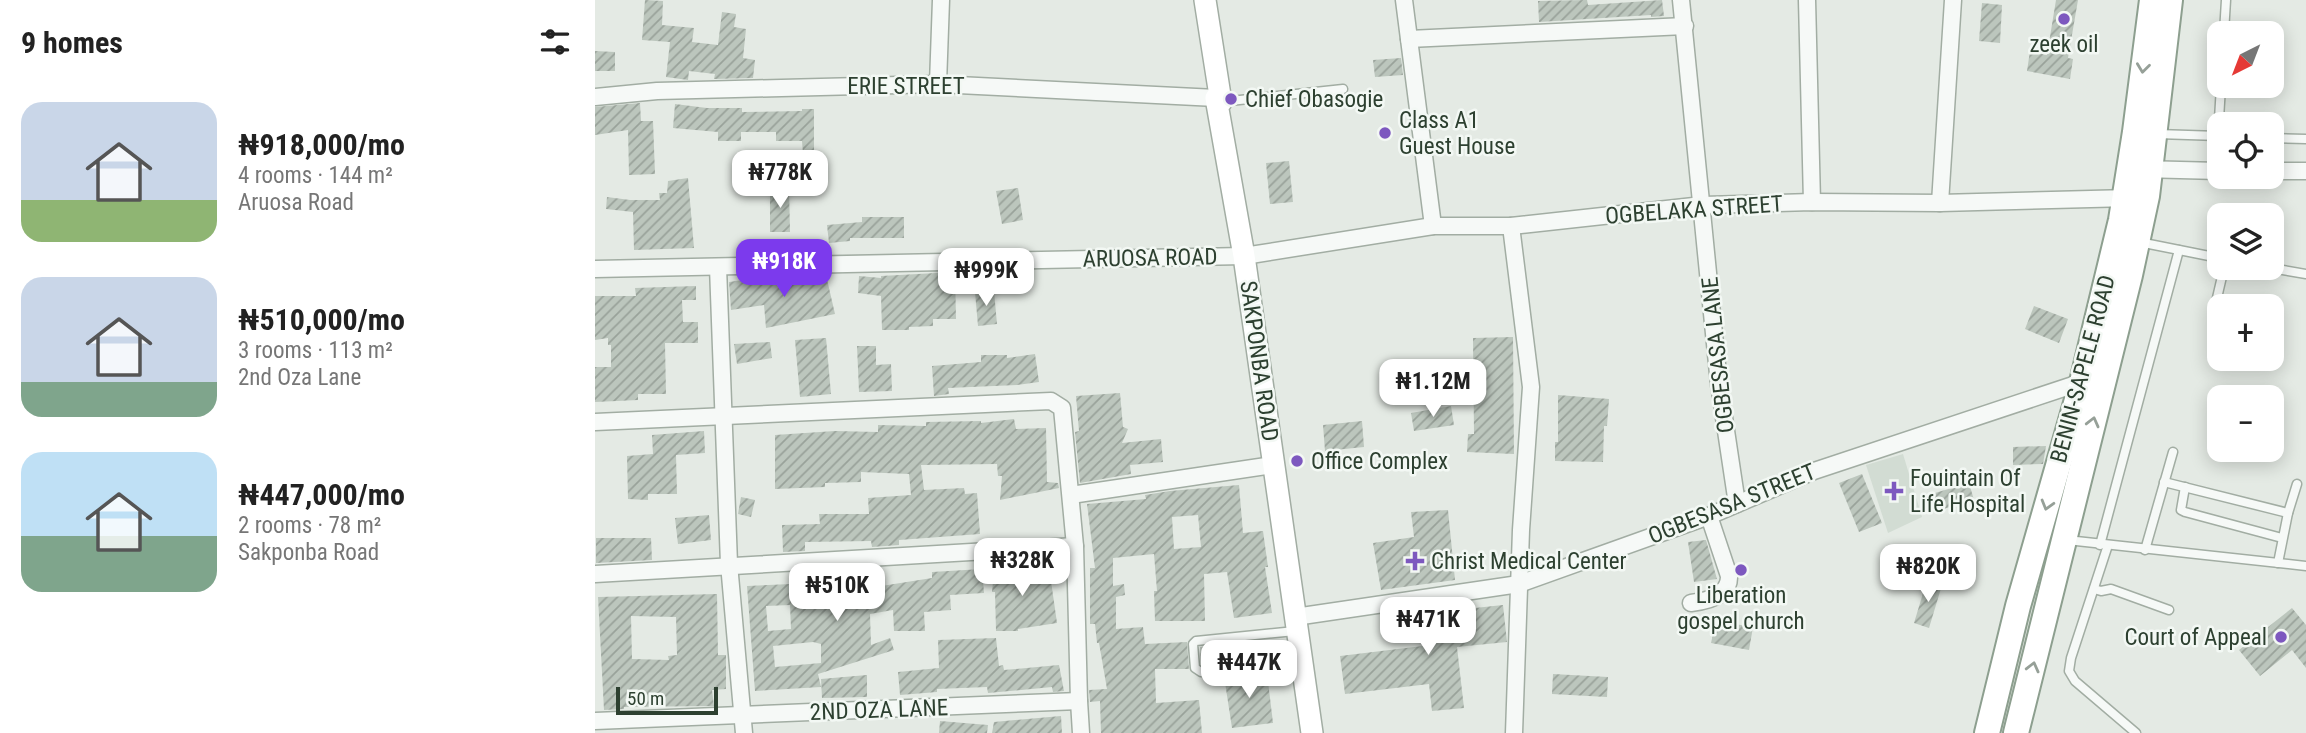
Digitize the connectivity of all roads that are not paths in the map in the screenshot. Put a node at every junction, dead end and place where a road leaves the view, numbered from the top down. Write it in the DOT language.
graph roads {
  1 [pos="941,0"];
  2 [pos="1205,0"];
  3 [pos="1404,0"];
  4 [pos="1681,0"];
  5 [pos="1807,0"];
  6 [pos="1953,0"];
  7 [pos="2152,0"];
  8 [pos="2170,0"];
  9 [pos="2226,0"];
  10 [pos="2225,21"];
  11 [pos="1685,26"];
  12 [pos="1409,39"];
  13 [pos="938,83"];
  14 [pos="1343,89"];
  15 [pos="595,97"];
  16 [pos="1219,100"];
  17 [pos="2154,134"];
  18 [pos="2207,136"];
  19 [pos="2284,138"];
  20 [pos="2306,139"];
  21 [pos="2140,169"];
  22 [pos="2207,171"];
  23 [pos="2284,171"];
  24 [pos="2306,171"];
  25 [pos="2135,197"];
  26 [pos="1812,202"];
  27 [pos="1940,203"];
  28 [pos="1703,205"];
  29 [pos="1433,226"];
  30 [pos="1511,226"];
  31 [pos="2137,242"];
  32 [pos="2179,250"];
  33 [pos="1244,256"];
  34 [pos="2207,256"];
  35 [pos="718,267"];
  36 [pos="595,269"];
  37 [pos="2284,270"];
  38 [pos="2306,274"];
  39 [pos="2081,382"];
  40 [pos="724,415"];
  41 [pos="595,422"];
  42 [pos="2173,452"];
  43 [pos="1273,465"];
  44 [pos="2164,482"];
  45 [pos="2297,484"];
  46 [pos="2185,487"];
  47 [pos="1071,495"];
  48 [pos="1737,503"];
  49 [pos="2288,513"];
  50 [pos="1709,516"];
  51 [pos="2283,538"];
  52 [pos="2064,539"];
  53 [pos="2104,545"];
  54 [pos="1075,546"];
  55 [pos="2145,550"];
  56 [pos="2278,563"];
  57 [pos="729,564"];
  58 [pos="2306,566"];
  59 [pos="595,573"];
  60 [pos="1519,584"];
  61 [pos="2094,589"];
  62 [pos="1691,603"];
  63 [pos="2169,610"];
  64 [pos="1296,624"];
  65 [pos="1301,664"];
  66 [pos="1079,701"];
  67 [pos="743,716"];
  68 [pos="595,721"];
  69 [pos="744,733"];
  70 [pos="1081,733"];
  71 [pos="1312,733"];
  72 [pos="1514,733"];
  73 [pos="1987,733"];
  74 [pos="2016,733"];
  75 [pos="2136,733"];
  1 -- 13 [label="street"];
  2 -- 16 [label="main road, SAKPONBA ROAD"];
  3 -- 12 [label="street"];
  4 -- 11 [label="street, OGBESASA LANE"];
  5 -- 26 [label="street"];
  6 -- 27 [label="street"];
  7 -- 21 [label="highway, BENIN-SAPELE ROAD, one-way"];
  8 -- 17 [label="highway, BENIN-SAPELE ROAD"];
  9 -- 10 [label="lane"];
  11 -- 12 [label="street"];
  11 -- 28 [label="street, OGBESASA LANE"];
  12 -- 29 [label="street"];
  13 -- 15 [label="street, ERIE STREET"];
  13 -- 16 [label="street, ERIE STREET"];
  14 -- 16 [label="lane"];
  16 -- 33 [label="main road, SAKPONBA ROAD"];
  17 -- 18 [label="lane"];
  17 -- 21 [label="highway, BENIN-SAPELE ROAD"];
  19 -- 20 [label="lane"];
  21 -- 22 [label="street"];
  21 -- 25 [label="highway, BENIN-SAPELE ROAD"];
  23 -- 24 [label="street"];
  25 -- 27 [label="street, OGBELAKA STREET"];
  25 -- 31 [label="highway, BENIN-SAPELE ROAD"];
  25 -- 39 [label="highway, BENIN-SAPELE ROAD"];
  26 -- 27 [label="street, OGBELAKA STREET"];
  26 -- 28 [label="street, OGBELAKA STREET"];
  28 -- 30 [label="street, OGBELAKA STREET"];
  28 -- 48 [label="street, OGBESASA LANE"];
  29 -- 30 [label="street, OGBELAKA STREET"];
  29 -- 33 [label="street, OGBELAKA STREET"];
  30 -- 60 [label="street"];
  31 -- 32 [label="lane"];
  52 -- 31 [label="highway, BENIN-SAPELE ROAD, one-way"];
  32 -- 34 [label="lane"];
  32 -- 53 [label="lane"];
  33 -- 35 [label="street, ARUOSA ROAD"];
  33 -- 43 [label="main road, SAKPONBA ROAD"];
  35 -- 36 [label="street, ARUOSA ROAD"];
  35 -- 40 [label="street"];
  37 -- 38 [label="lane"];
  39 -- 48 [label="street, OGBESASA STREET"];
  39 -- 73 [label="highway, BENIN-SAPELE ROAD, one-way"];
  40 -- 41 [label="street"];
  40 -- 47 [label="street"];
  40 -- 57 [label="street"];
  42 -- 44 [label="lane"];
  43 -- 47 [label="street"];
  43 -- 64 [label="main road, SAKPONBA ROAD"];
  44 -- 46 [label="lane"];
  44 -- 55 [label="lane"];
  45 -- 49 [label="lane"];
  46 -- 49 [label="lane"];
  46 -- 51 [label="lane"];
  47 -- 54 [label="street"];
  48 -- 50 [label="street, OGBESASA STREET"];
  49 -- 51 [label="lane"];
  50 -- 60 [label="street, OGBESASA STREET"];
  50 -- 62 [label="street"];
  51 -- 56 [label="lane"];
  52 -- 53 [label="lane"];
  74 -- 52 [label="highway, BENIN-SAPELE ROAD, one-way"];
  53 -- 55 [label="lane"];
  53 -- 61 [label="lane"];
  54 -- 57 [label="street"];
  54 -- 66 [label="street"];
  55 -- 56 [label="lane"];
  56 -- 58 [label="lane"];
  57 -- 59 [label="street"];
  57 -- 67 [label="street"];
  60 -- 64 [label="street, OGBESASA STREET"];
  60 -- 72 [label="street"];
  61 -- 63 [label="lane"];
  61 -- 75 [label="lane"];
  64 -- 65 [label="main road, SAKPONBA ROAD"];
  64 -- 65 [label="lane"];
  65 -- 71 [label="main road, SAKPONBA ROAD"];
  66 -- 67 [label="street, 2ND OZA LANE"];
  66 -- 70 [label="street"];
  67 -- 68 [label="street, 2ND OZA LANE"];
  67 -- 69 [label="street"];
}
